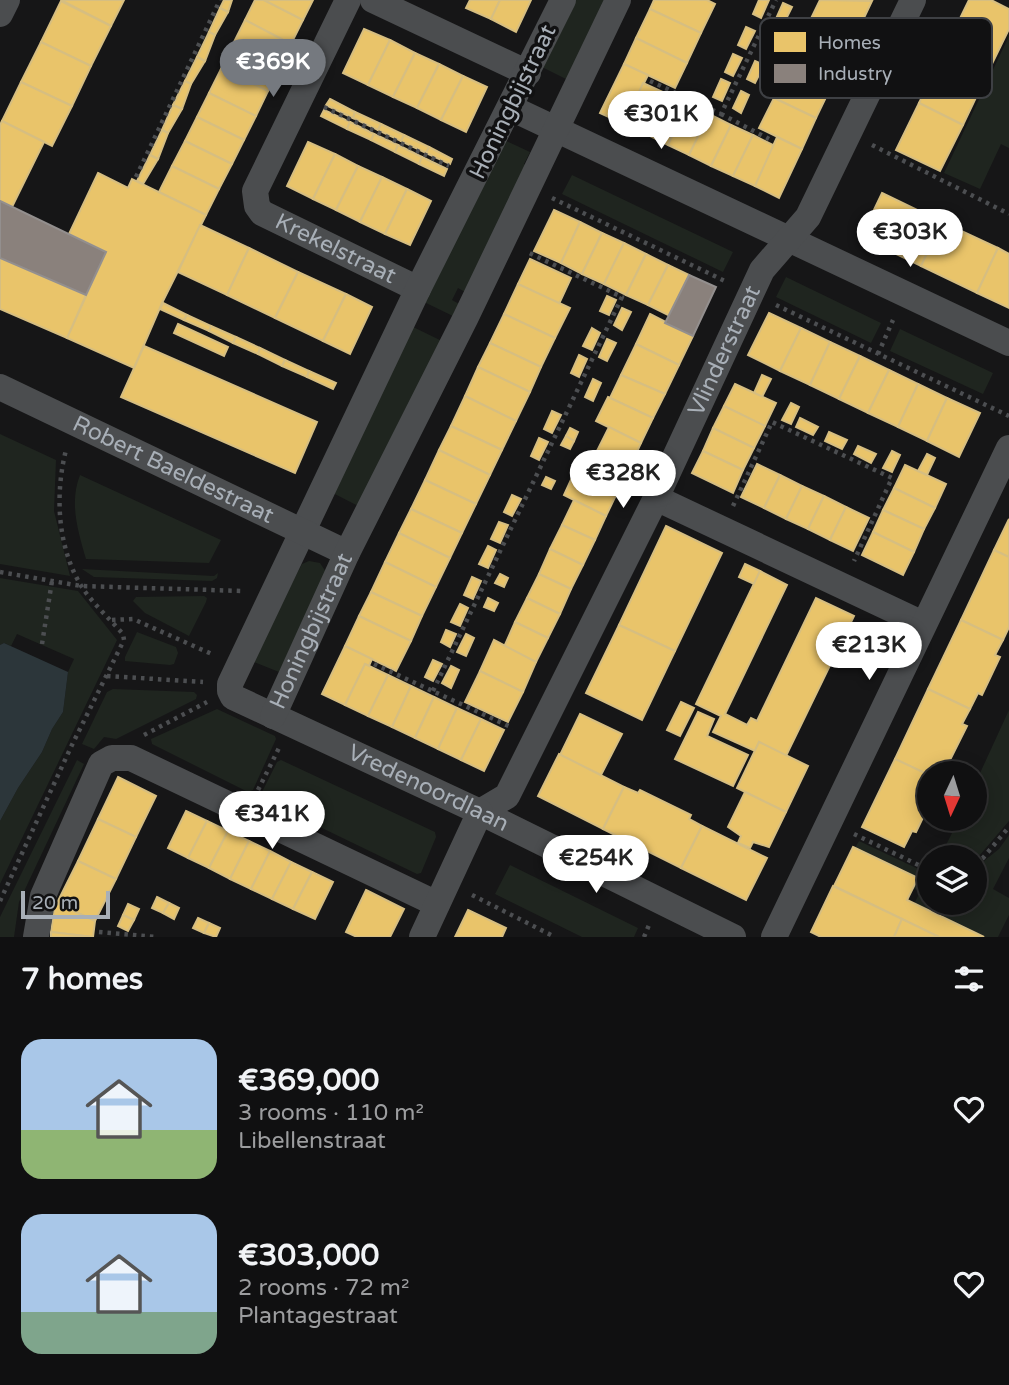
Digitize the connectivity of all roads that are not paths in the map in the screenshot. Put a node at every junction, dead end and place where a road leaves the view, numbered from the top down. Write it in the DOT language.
graph roads {
  1 [pos="6,0"];
  2 [pos="348,0"];
  3 [pos="373,0"];
  4 [pos="563,0"];
  5 [pos="618,0"];
  6 [pos="914,0"];
  7 [pos="0,14"];
  8 [pos="905,18"];
  9 [pos="528,73"];
  10 [pos="866,98"];
  11 [pos="511,107"];
  12 [pos="556,128"];
  13 [pos="790,239"];
  14 [pos="418,289"];
  15 [pos="1009,343"];
  16 [pos="0,387"];
  17 [pos="1009,448"];
  18 [pos="656,498"];
  19 [pos="301,532"];
  20 [pos="347,553"];
  21 [pos="923,624"];
  22 [pos="282,720"];
  23 [pos="480,811"];
  24 [pos="442,893"];
  25 [pos="36,937"];
  26 [pos="422,937"];
  27 [pos="733,937"];
  28 [pos="774,937"];
  1 -- 7 [label="street"];
  2 -- 14 [label="street, Krekelstraat"];
  3 -- 9 [label="street"];
  4 -- 9 [label="street, Honingbijstraat"];
  5 -- 12 [label="street, Honingbijstraat"];
  6 -- 8 [label="street, Vlinderstraat"];
  9 -- 11 [label="street, Honingbijstraat"];
  10 -- 13 [label="street, Vlinderstraat"];
  11 -- 12 [label="street"];
  11 -- 14 [label="street, Honingbijstraat"];
  12 -- 13 [label="street"];
  12 -- 20 [label="street, Honingbijstraat"];
  13 -- 15 [label="street"];
  13 -- 18 [label="street, Vlinderstraat"];
  14 -- 19 [label="street, Honingbijstraat"];
  16 -- 19 [label="street, Robert Baeldestraat"];
  17 -- 21 [label="street"];
  18 -- 21 [label="street"];
  18 -- 23 [label="street, Vlinderstraat"];
  19 -- 20 [label="street, Robert Baeldestraat"];
  19 -- 22 [label="street, Honingbijstraat"];
  20 -- 22 [label="street, Honingbijstraat"];
  21 -- 28 [label="street"];
  22 -- 23 [label="street, Vredenoordlaan"];
  23 -- 24 [label="street"];
  23 -- 27 [label="street, Vredenoordlaan"];
  24 -- 25 [label="street"];
  24 -- 26 [label="street"];
}
